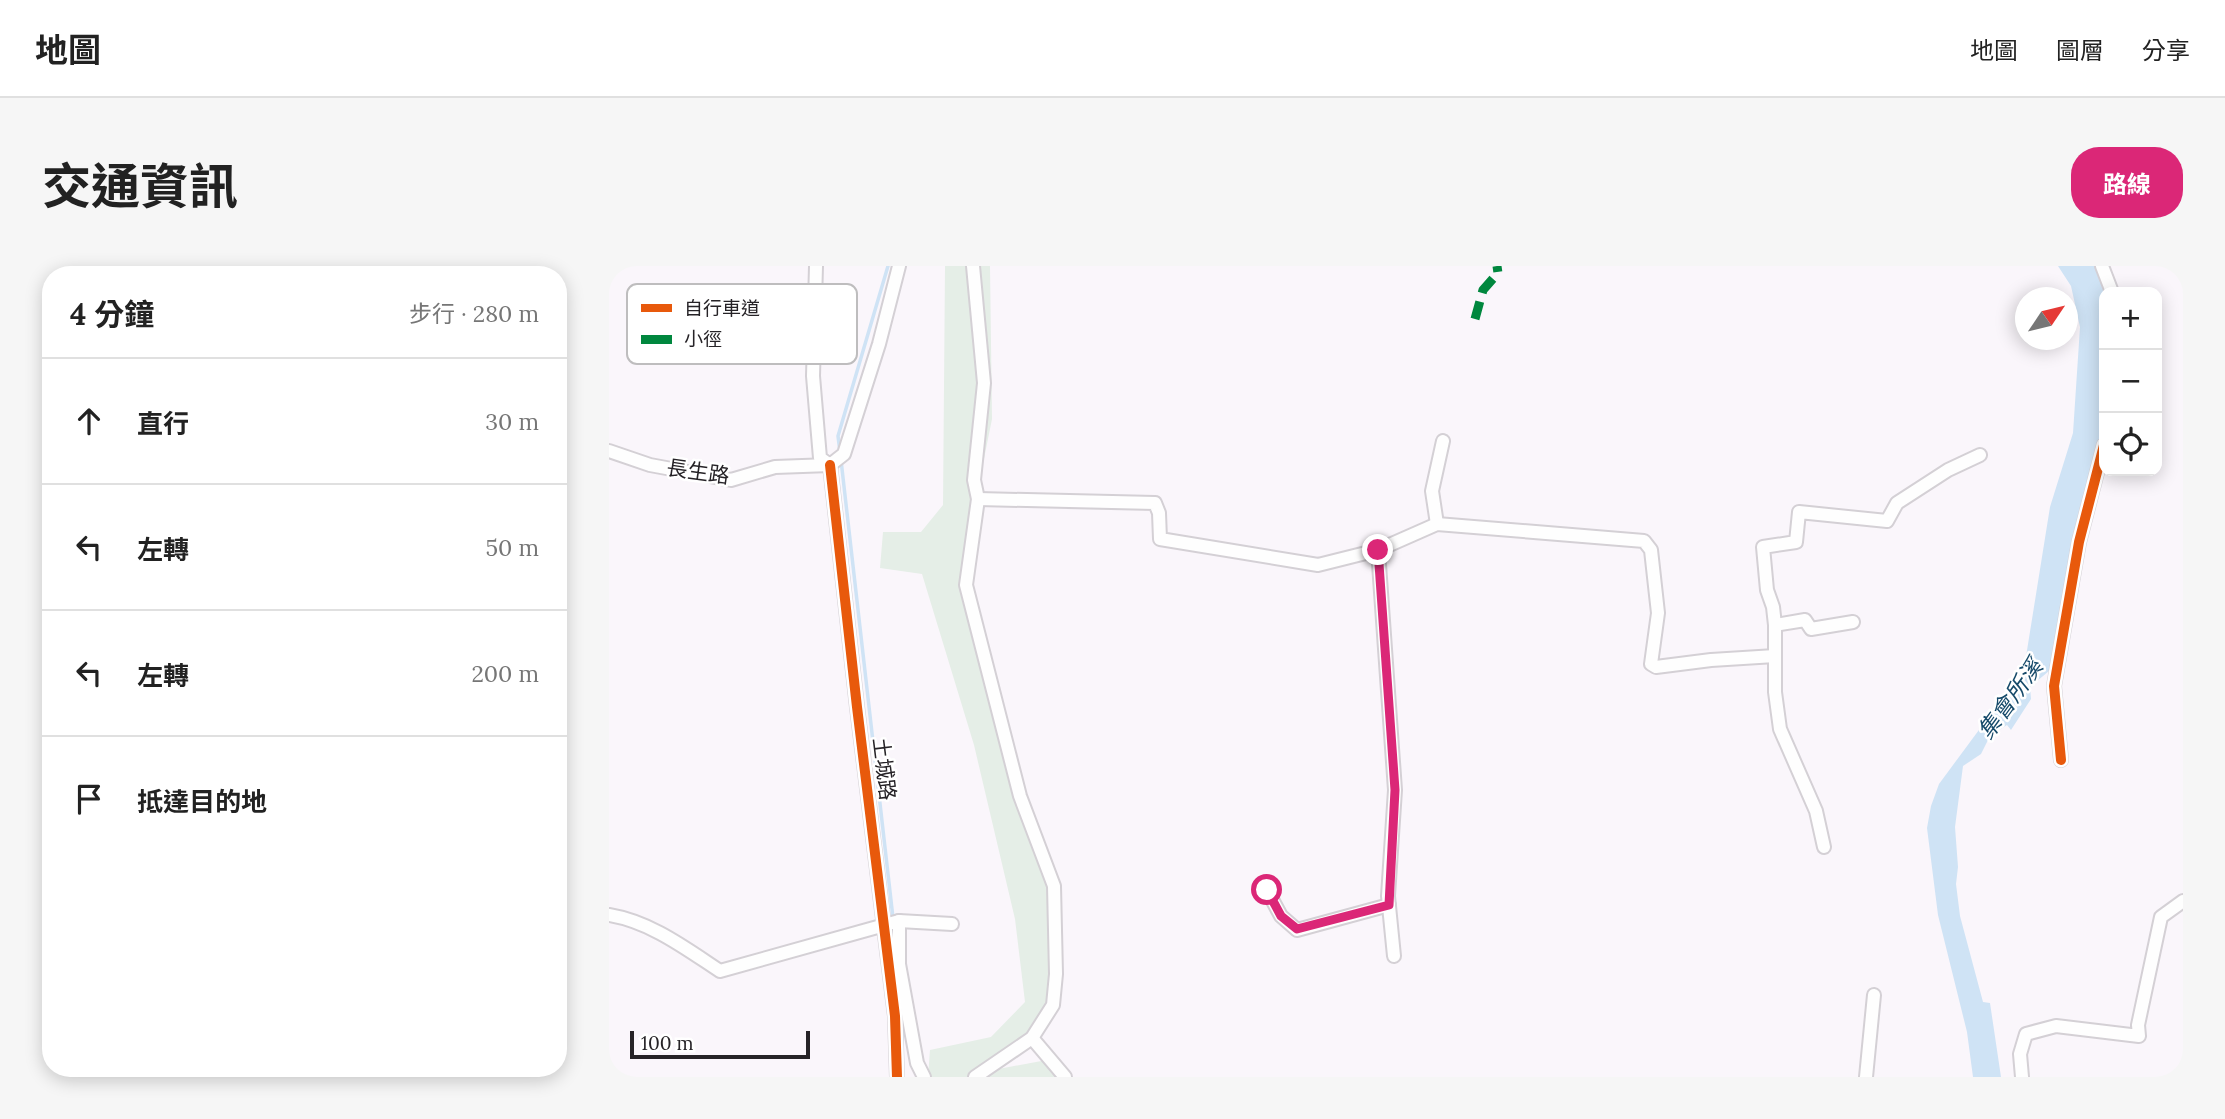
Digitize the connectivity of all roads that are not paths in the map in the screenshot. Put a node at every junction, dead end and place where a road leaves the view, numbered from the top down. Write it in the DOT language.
graph roads {
  1 [pos="816,266"];
  2 [pos="899,266"];
  3 [pos="973,266"];
  4 [pos="2102,266"];
  5 [pos="816,284"];
  6 [pos="2110,287"];
  7 [pos="813,364"];
  8 [pos="1443,441"];
  9 [pos="609,451"];
  10 [pos="1980,456"];
  11 [pos="836,460"];
  12 [pos="2099,464"];
  13 [pos="978,499"];
  14 [pos="1437,524"];
  15 [pos="1378,550"];
  16 [pos="1853,622"];
  17 [pos="1775,625"];
  18 [pos="1775,656"];
  19 [pos="2061,760"];
  20 [pos="1824,847"];
  21 [pos="1267,890"];
  22 [pos="2183,901"];
  23 [pos="1389,905"];
  24 [pos="609,915"];
  25 [pos="899,921"];
  26 [pos="952,924"];
  27 [pos="884,926"];
  28 [pos="1394,956"];
  29 [pos="1874,995"];
  30 [pos="1032,1038"];
  31 [pos="897,1077"];
  32 [pos="924,1077"];
  33 [pos="975,1077"];
  34 [pos="1065,1077"];
  35 [pos="1866,1077"];
  36 [pos="2022,1077"];
  1 -- 5 [label="street"];
  2 -- 11 [label="street"];
  3 -- 13 [label="street"];
  4 -- 6 [label="street"];
  7 -- 11 [label="street"];
  8 -- 14 [label="street"];
  9 -- 11 [label="street, 長生路"];
  10 -- 17 [label="street"];
  11 -- 27 [label="street, 土城路"];
  12 -- 19 [label="street"];
  13 -- 15 [label="street"];
  13 -- 30 [label="street"];
  14 -- 15 [label="street"];
  14 -- 18 [label="street"];
  15 -- 23 [label="street"];
  16 -- 17 [label="street"];
  17 -- 18 [label="street"];
  18 -- 20 [label="street"];
  21 -- 23 [label="street"];
  22 -- 36 [label="street"];
  23 -- 28 [label="street"];
  24 -- 27 [label="street"];
  25 -- 26 [label="street"];
  25 -- 27 [label="street"];
  25 -- 32 [label="street"];
  27 -- 31 [label="street, 土城路"];
  29 -- 35 [label="street"];
  30 -- 33 [label="street"];
  30 -- 34 [label="street"];
}
